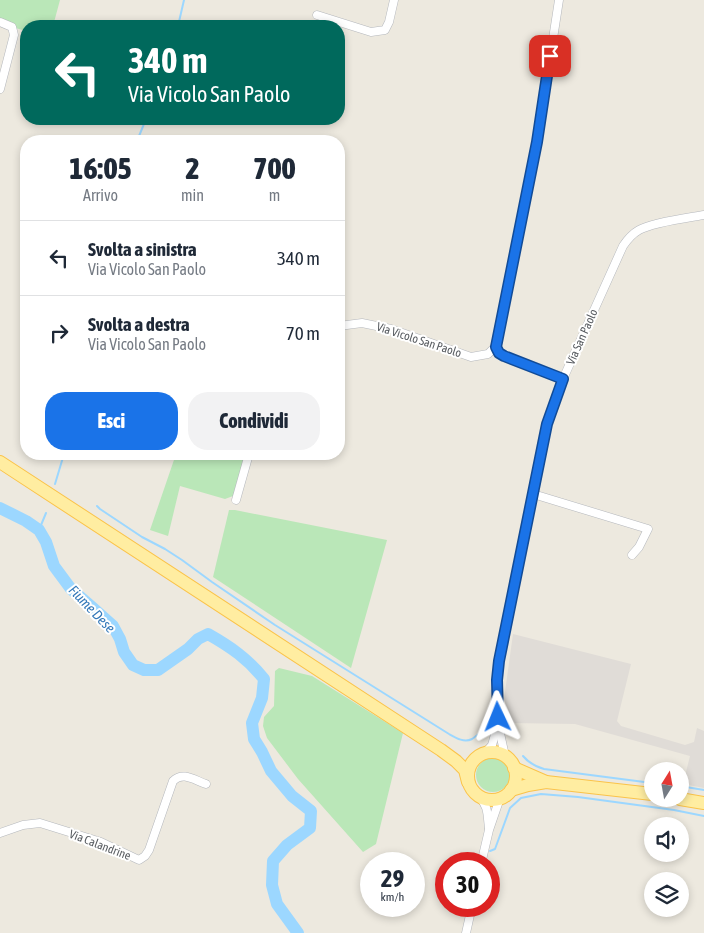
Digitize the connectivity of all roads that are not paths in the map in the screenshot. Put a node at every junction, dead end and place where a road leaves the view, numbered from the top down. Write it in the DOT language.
graph roads {
  1 [pos="394,0"];
  2 [pos="558,0"];
  3 [pos="317,16"];
  4 [pos="330,20"];
  5 [pos="0,22"];
  6 [pos="345,24"];
  7 [pos="0,89"];
  8 [pos="704,215"];
  9 [pos="345,325"];
  10 [pos="496,347"];
  11 [pos="563,379"];
  12 [pos="248,460"];
  13 [pos="0,462"];
  14 [pos="533,494"];
  15 [pos="236,500"];
  16 [pos="632,555"];
  17 [pos="498,724"];
  18 [pos="441,750"];
  19 [pos="482,754"];
  20 [pos="505,756"];
  21 [pos="514,768"];
  22 [pos="468,782"];
  23 [pos="546,782"];
  24 [pos="206,784"];
  25 [pos="511,790"];
  26 [pos="644,793"];
  27 [pos="479,796"];
  28 [pos="500,798"];
  29 [pos="689,800"];
  30 [pos="704,803"];
  31 [pos="489,830"];
  32 [pos="0,833"];
  33 [pos="484,852"];
  34 [pos="470,917"];
  35 [pos="466,933"];
  1 -- 6 [label="street"];
  2 -- 10 [label="street"];
  3 -- 4 [label="street"];
  5 -- 7 [label="street"];
  8 -- 11 [label="street, Via San Paolo"];
  9 -- 10 [label="street, Via Vicolo San Paolo"];
  10 -- 11 [label="street"];
  11 -- 14 [label="street, Via San Paolo"];
  12 -- 15 [label="street"];
  13 -- 18 [label="main road"];
  14 -- 16 [label="street"];
  14 -- 17 [label="street, Via San Paolo"];
  17 -- 19 [label="street, Via San Paolo"];
  17 -- 20 [label="street, Via San Paolo"];
  18 -- 19 [label="main road"];
  18 -- 22 [label="main road"];
  19 -- 20 [label="main road"];
  19 -- 22 [label="main road"];
  20 -- 21 [label="main road"];
  21 -- 23 [label="main road"];
  21 -- 25 [label="main road"];
  22 -- 27 [label="main road"];
  23 -- 25 [label="main road"];
  23 -- 26 [label="main road"];
  24 -- 32 [label="street, Via Calandrine"];
  25 -- 28 [label="main road"];
  27 -- 28 [label="main road"];
  27 -- 31 [label="street"];
  28 -- 31 [label="street"];
  29 -- 30 [label="main road"];
  31 -- 33 [label="street"];
  34 -- 35 [label="street"];
}
